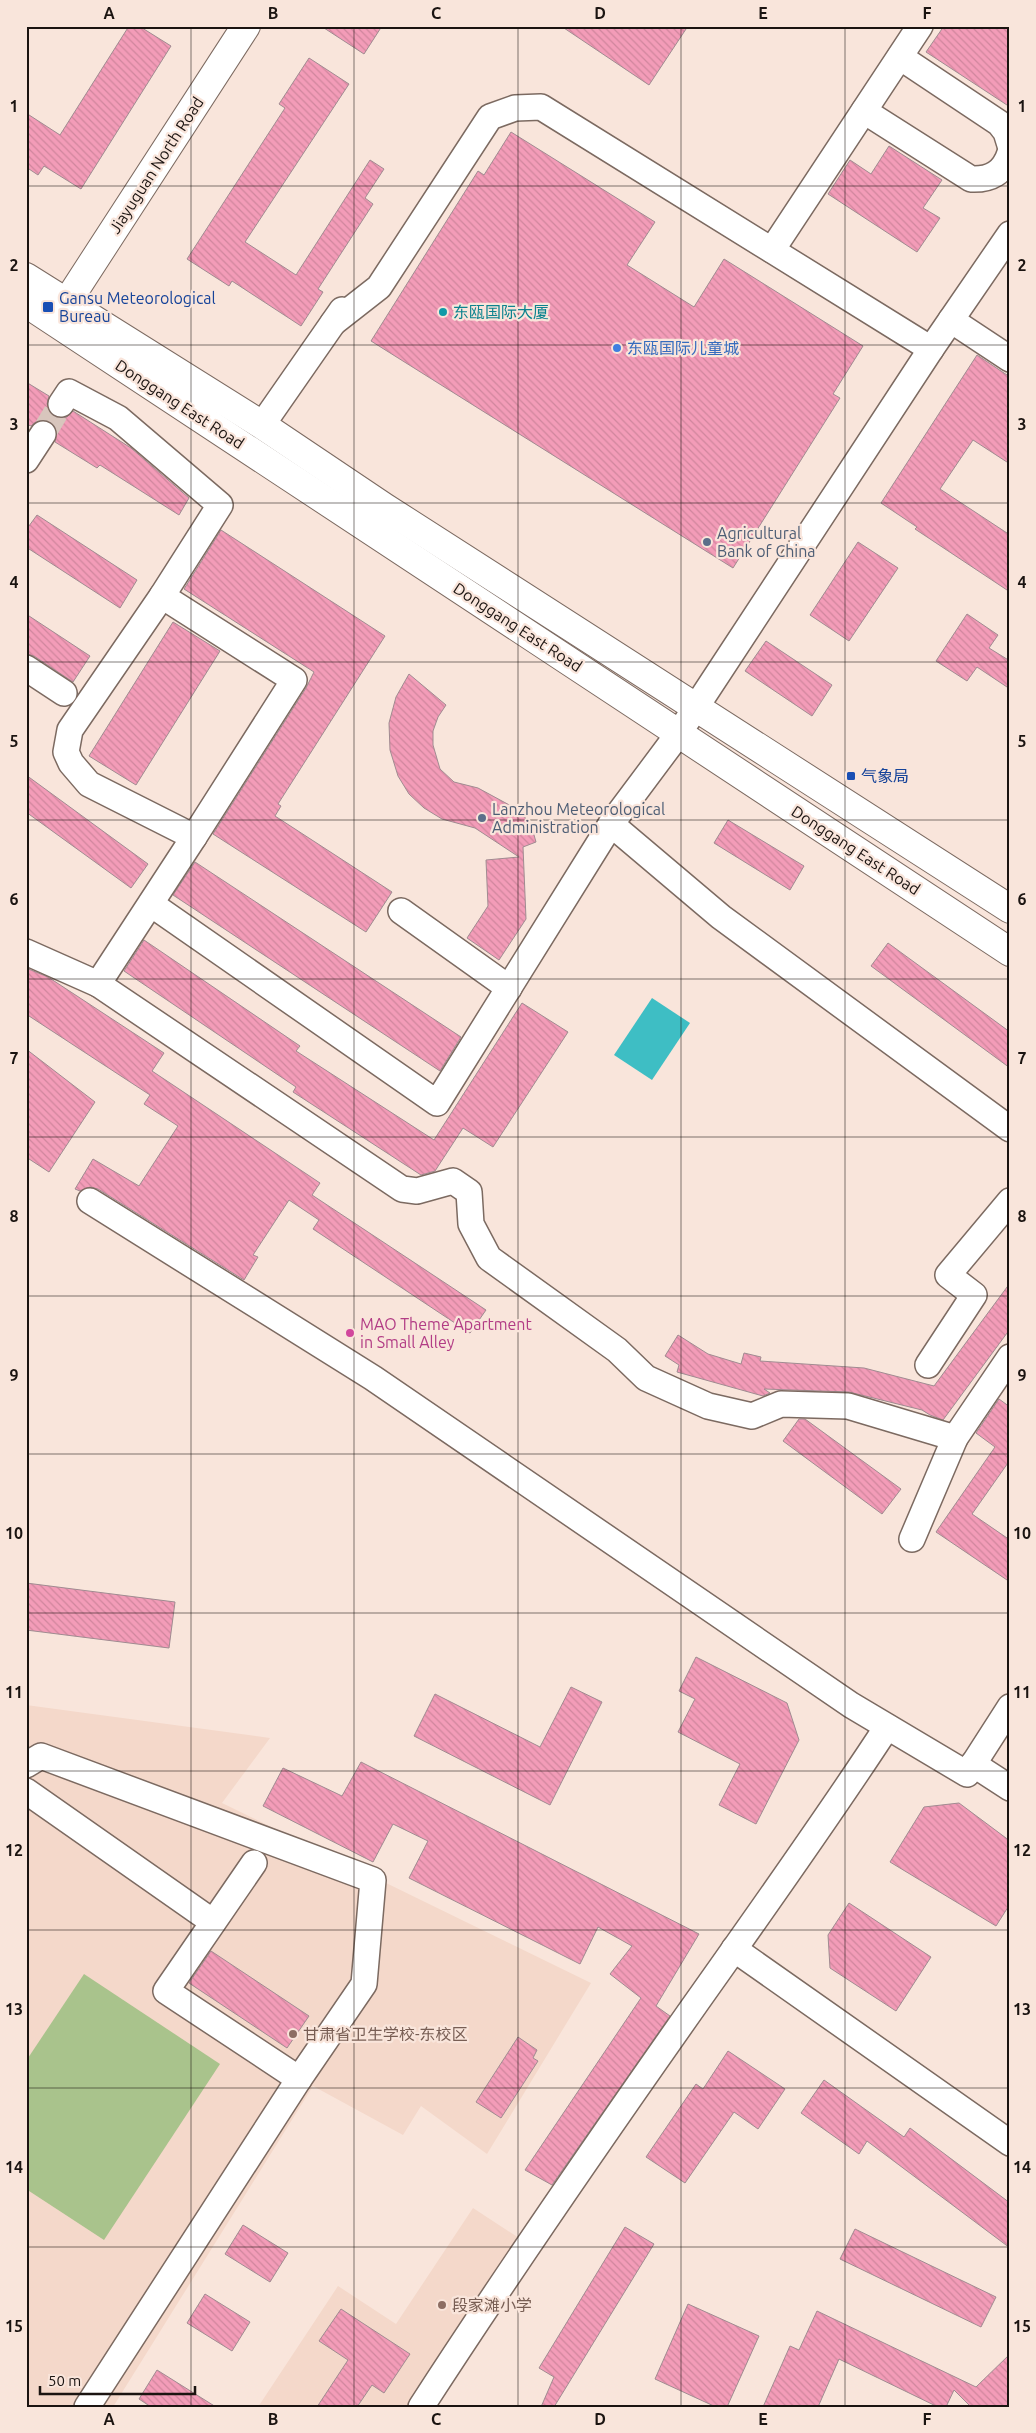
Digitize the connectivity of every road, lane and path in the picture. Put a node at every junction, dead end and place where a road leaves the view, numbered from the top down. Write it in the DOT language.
graph roads {
  1 [pos="246,26"];
  2 [pos="920,26"];
  3 [pos="900,57"];
  4 [pos="864,111"];
  5 [pos="1010,144"];
  6 [pos="1010,153"];
  7 [pos="420,194"];
  8 [pos="1010,234"];
  9 [pos="772,250"];
  10 [pos="26,276"];
  11 [pos="26,303"];
  12 [pos="60,312"];
  13 [pos="950,320"];
  14 [pos="333,322"];
  15 [pos="931,349"];
  16 [pos="1010,359"];
  17 [pos="61,404"];
  18 [pos="262,425"];
  19 [pos="43,434"];
  20 [pos="26,460"];
  21 [pos="162,596"];
  22 [pos="26,668"];
  23 [pos="64,693"];
  24 [pos="697,706"];
  25 [pos="679,733"];
  26 [pos="611,824"];
  27 [pos="194,837"];
  28 [pos="151,904"];
  29 [pos="1010,910"];
  30 [pos="401,911"];
  31 [pos="26,952"];
  32 [pos="1010,952"];
  33 [pos="98,984"];
  34 [pos="509,988"];
  35 [pos="1010,1129"];
  36 [pos="90,1201"];
  37 [pos="1010,1201"];
  38 [pos="1010,1357"];
  39 [pos="928,1365"];
  40 [pos="955,1438"];
  41 [pos="912,1539"];
  42 [pos="1010,1707"];
  43 [pos="887,1727"];
  44 [pos="973,1764"];
  45 [pos="26,1765"];
  46 [pos="1010,1788"];
  47 [pos="26,1791"];
  48 [pos="254,1863"];
  49 [pos="213,1922"];
  50 [pos="734,1949"];
  51 [pos="299,2079"];
  52 [pos="1010,2143"];
  53 [pos="87,2407"];
  54 [pos="421,2407"];
  1 -- 12 [label="main road, Jiayuguan North Road"];
  2 -- 3 [label="street"];
  3 -- 4 [label="street"];
  3 -- 5 [label="street"];
  4 -- 6 [label="street"];
  4 -- 9 [label="street"];
  7 -- 14 [label="street"];
  8 -- 13 [label="street"];
  9 -- 14 [label="street"];
  9 -- 15 [label="street"];
  10 -- 12 [label="main road, Donggang East Road"];
  11 -- 12 [label="main road, Donggang East Road"];
  12 -- 18 [label="main road, Donggang East Road"];
  12 -- 25 [label="main road, Donggang East Road"];
  13 -- 15 [label="street"];
  13 -- 16 [label="street"];
  14 -- 18 [label="street"];
  15 -- 24 [label="street"];
  17 -- 21 [label="street"];
  18 -- 24 [label="main road, Donggang East Road"];
  19 -- 20 [label="street"];
  21 -- 27 [label="street"];
  21 -- 27 [label="street"];
  22 -- 23 [label="street"];
  24 -- 25 [label="street"];
  24 -- 29 [label="main road, Donggang East Road"];
  25 -- 26 [label="street"];
  25 -- 32 [label="main road, Donggang East Road"];
  26 -- 34 [label="street"];
  26 -- 35 [label="street"];
  27 -- 28 [label="street"];
  28 -- 33 [label="street"];
  28 -- 34 [label="street"];
  30 -- 34 [label="street"];
  31 -- 33 [label="street"];
  33 -- 40 [label="street"];
  36 -- 43 [label="street"];
  37 -- 39 [label="street"];
  38 -- 40 [label="street"];
  40 -- 41 [label="street"];
  42 -- 44 [label="street"];
  43 -- 44 [label="street"];
  43 -- 50 [label="street"];
  44 -- 46 [label="street"];
  45 -- 51 [label="street"];
  47 -- 49 [label="street"];
  48 -- 49 [label="street"];
  49 -- 51 [label="street"];
  50 -- 52 [label="street"];
  50 -- 54 [label="street"];
  51 -- 53 [label="street"];
}
